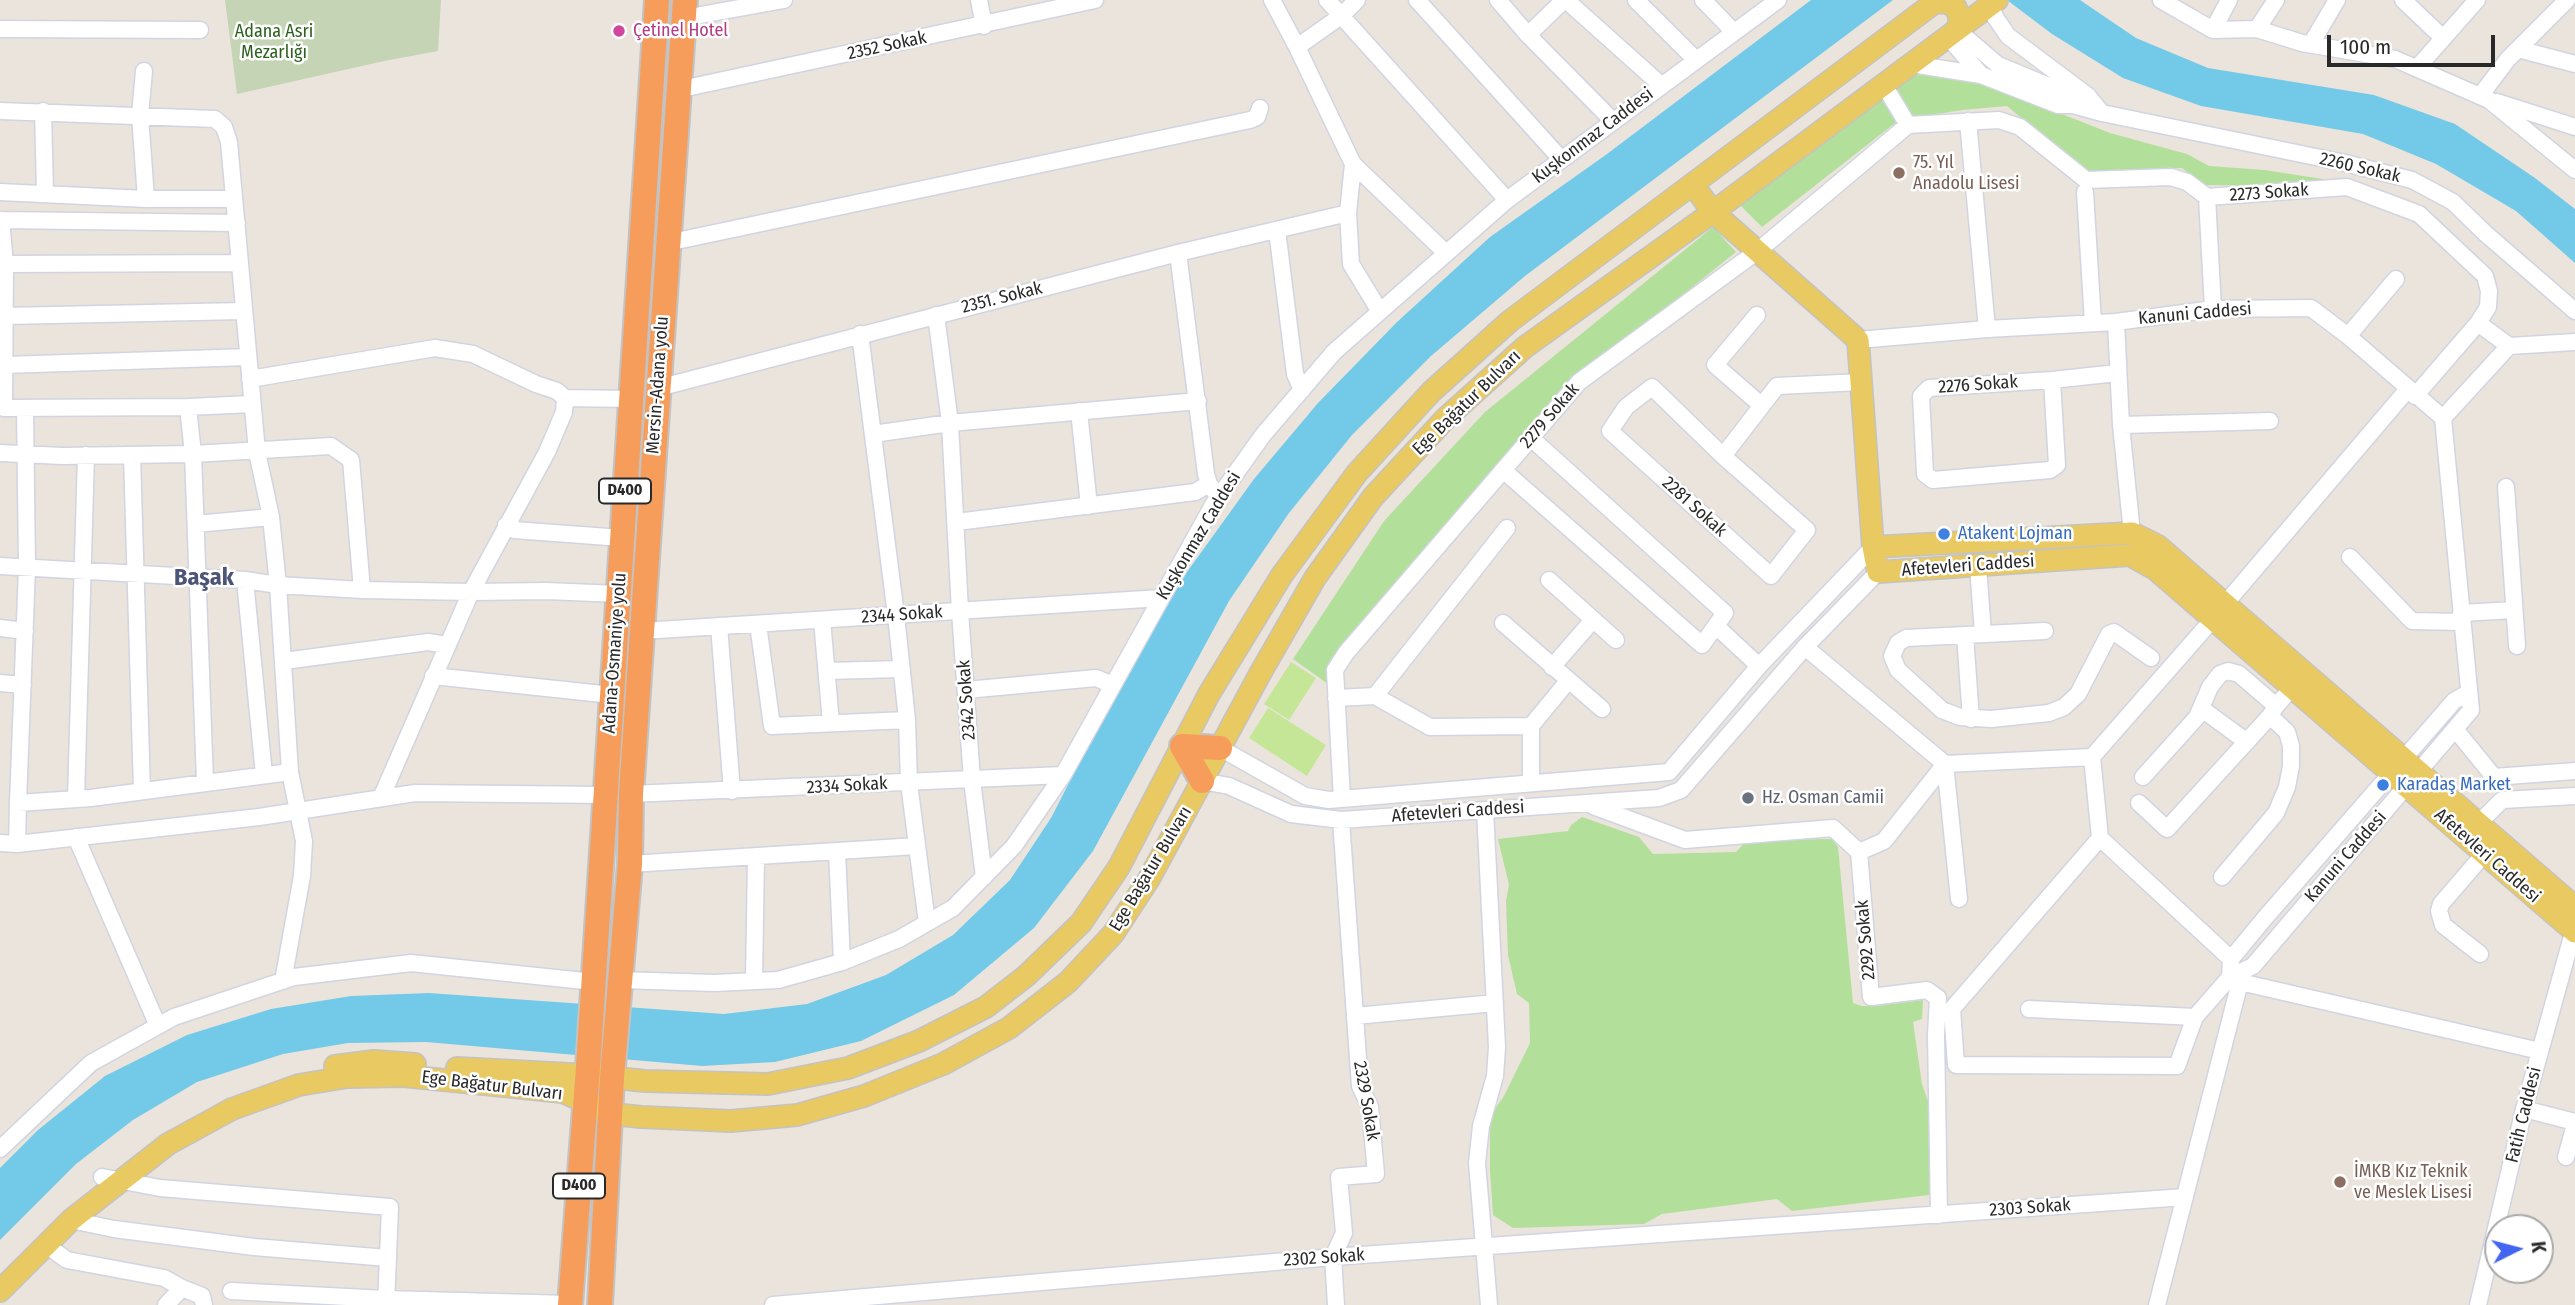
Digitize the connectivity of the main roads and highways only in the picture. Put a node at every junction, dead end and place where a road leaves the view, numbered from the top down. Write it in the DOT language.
graph roads {
  1 [pos="657,0"];
  2 [pos="1930,2"];
  3 [pos="1994,2"];
  4 [pos="685,9"];
  5 [pos="1953,33"];
  6 [pos="1693,185"];
  7 [pos="1713,212"];
  8 [pos="1872,547"];
  9 [pos="2219,611"];
  10 [pos="1182,746"];
  11 [pos="1220,748"];
  12 [pos="2405,773"];
  13 [pos="1202,781"];
  14 [pos="2575,907"];
  15 [pos="2575,929"];
  16 [pos="620,980"];
  17 [pos="600,1072"];
  18 [pos="586,1103"];
  19 [pos="612,1114"];
  20 [pos="111,1179"];
  21 [pos="0,1277"];
  22 [pos="0,1292"];
  23 [pos="570,1304"];
  24 [pos="600,1305"];
  1 -- 17 [label="highway, Adana-Osmaniye yolu / D400"];
  2 -- 5 [label="main road"];
  2 -- 5 [label="main road"];
  2 -- 6 [label="main road, Ege Bağatur Bulvarı"];
  3 -- 5 [label="main road, Ege Bağatur Bulvarı"];
  4 -- 16 [label="highway, Mersin-Adana yolu / D400"];
  5 -- 7 [label="main road, Ege Bağatur Bulvarı"];
  6 -- 7 [label="main road"];
  6 -- 10 [label="main road, Ege Bağatur Bulvarı"];
  7 -- 8 [label="main road"];
  7 -- 11 [label="main road, Ege Bağatur Bulvarı"];
  8 -- 9 [label="main road, Afetevleri Caddesi"];
  8 -- 9 [label="main road, Afetevleri Caddesi"];
  9 -- 12 [label="main road, Afetevleri Caddesi"];
  9 -- 12 [label="main road, Afetevleri Caddesi"];
  10 -- 11 [label="highway"];
  10 -- 13 [label="highway"];
  10 -- 17 [label="main road, Ege Bağatur Bulvarı"];
  11 -- 13 [label="main road, Ege Bağatur Bulvarı"];
  12 -- 14 [label="main road, Afetevleri Caddesi"];
  12 -- 15 [label="main road, Afetevleri Caddesi"];
  13 -- 19 [label="main road, Ege Bağatur Bulvarı"];
  16 -- 17 [label="highway, Adana-Osmaniye yolu / D400"];
  17 -- 18 [label="highway, Adana-Osmaniye yolu / D400"];
  17 -- 19 [label="highway, Adana-Osmaniye yolu / D400"];
  17 -- 20 [label="main road, Ege Bağatur Bulvarı"];
  18 -- 19 [label="main road, Ege Bağatur Bulvarı"];
  18 -- 20 [label="main road, Ege Bağatur Bulvarı"];
  18 -- 23 [label="highway, Adana-Osmaniye yolu / D400"];
  19 -- 24 [label="highway, Adana-Osmaniye yolu / D400"];
  20 -- 21 [label="main road, Ege Bağatur Bulvarı"];
  20 -- 22 [label="main road, Ege Bağatur Bulvarı"];
}
